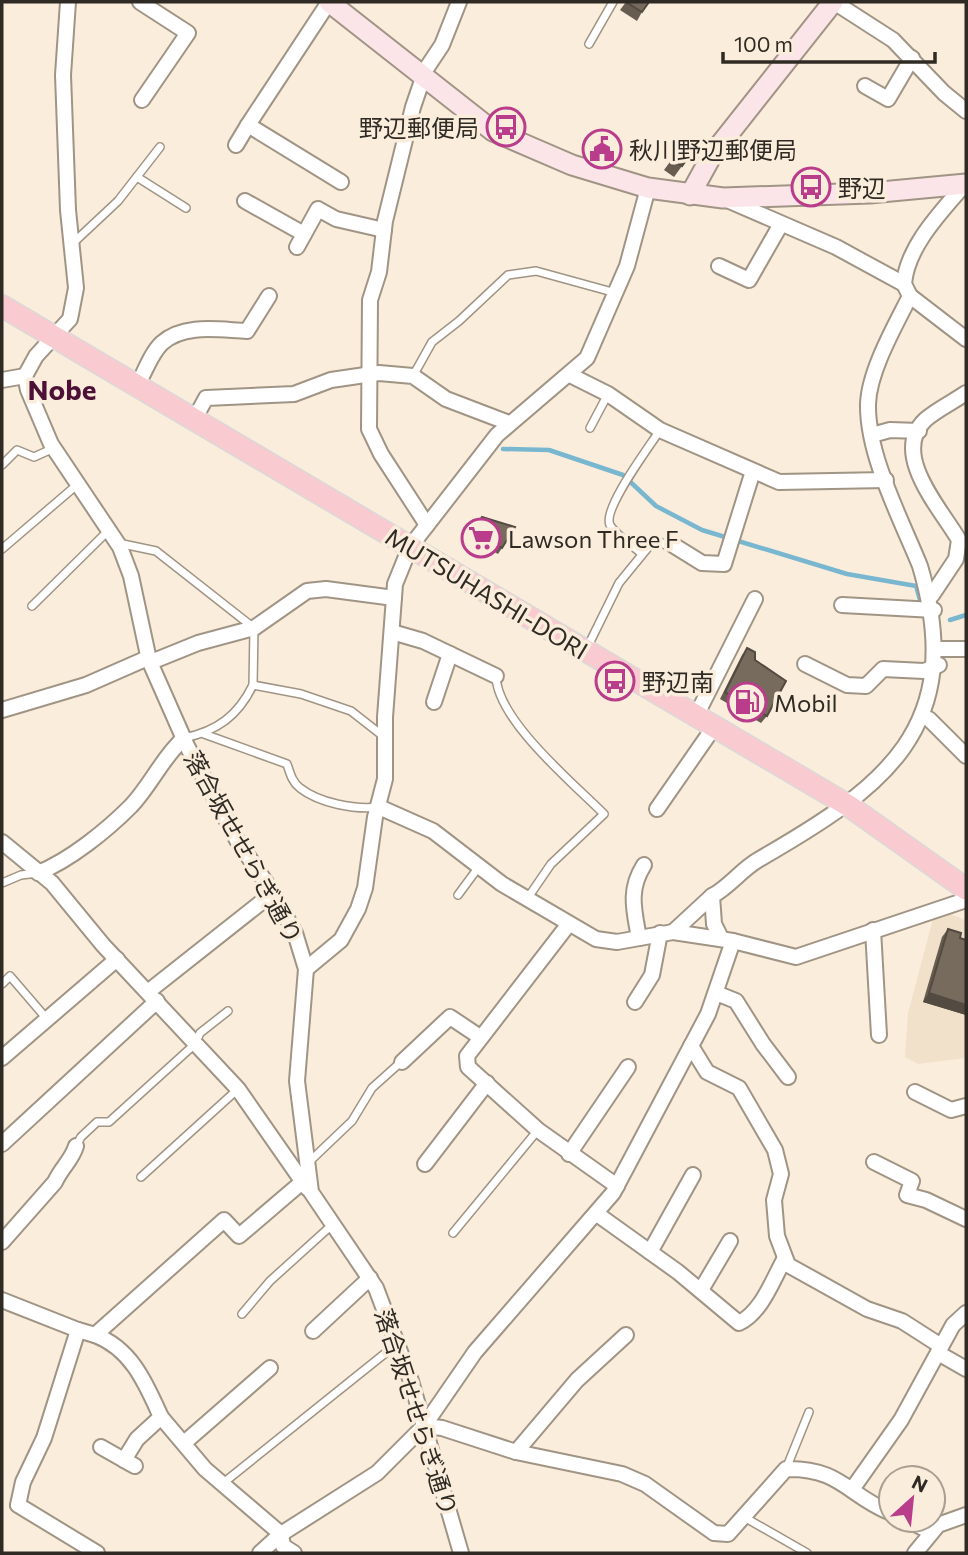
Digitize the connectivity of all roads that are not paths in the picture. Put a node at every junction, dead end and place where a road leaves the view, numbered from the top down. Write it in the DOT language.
graph roads {
  1 [pos="68,2"];
  2 [pos="140,2"];
  3 [pos="329,2"];
  4 [pos="459,2"];
  5 [pos="613,2"];
  6 [pos="834,2"];
  7 [pos="589,44"];
  8 [pos="912,58"];
  9 [pos="423,78"];
  10 [pos="865,86"];
  11 [pos="142,100"];
  12 [pos="966,111"];
  13 [pos="248,125"];
  14 [pos="236,145"];
  15 [pos="160,147"];
  16 [pos="137,177"];
  17 [pos="341,182"];
  18 [pos="965,184"];
  19 [pos="648,188"];
  20 [pos="690,195"];
  21 [pos="723,198"];
  22 [pos="245,201"];
  23 [pos="186,208"];
  24 [pos="781,224"];
  25 [pos="384,230"];
  26 [pos="71,246"];
  27 [pos="719,266"];
  28 [pos="907,290"];
  29 [pos="616,293"];
  30 [pos="269,296"];
  31 [pos="2,306"];
  32 [pos="52,336"];
  33 [pos="966,339"];
  34 [pos="369,374"];
  35 [pos="570,375"];
  36 [pos="25,376"];
  37 [pos="413,376"];
  38 [pos="2,380"];
  39 [pos="137,386"];
  40 [pos="608,394"];
  41 [pos="966,394"];
  42 [pos="194,420"];
  43 [pos="509,423"];
  44 [pos="590,428"];
  45 [pos="660,430"];
  46 [pos="919,431"];
  47 [pos="872,435"];
  48 [pos="54,448"];
  49 [pos="2,465"];
  50 [pos="752,471"];
  51 [pos="886,480"];
  52 [pos="78,484"];
  53 [pos="427,525"];
  54 [pos="113,537"];
  55 [pos="673,545"];
  56 [pos="410,547"];
  57 [pos="2,549"];
  58 [pos="640,556"];
  59 [pos="394,598"];
  60 [pos="755,599"];
  61 [pos="842,605"];
  62 [pos="928,606"];
  63 [pos="32,607"];
  64 [pos="254,628"];
  65 [pos="391,632"];
  66 [pos="939,649"];
  67 [pos="966,649"];
  68 [pos="585,650"];
  69 [pos="450,654"];
  70 [pos="149,660"];
  71 [pos="805,664"];
  72 [pos="939,665"];
  73 [pos="496,676"];
  74 [pos="253,685"];
  75 [pos="434,702"];
  76 [pos="3,708"];
  77 [pos="929,719"];
  78 [pos="705,722"];
  79 [pos="204,734"];
  80 [pos="384,737"];
  81 [pos="184,738"];
  82 [pos="966,756"];
  83 [pos="849,806"];
  84 [pos="379,807"];
  85 [pos="657,809"];
  86 [pos="2,842"];
  87 [pos="644,865"];
  88 [pos="478,868"];
  89 [pos="38,873"];
  90 [pos="2,883"];
  91 [pos="966,889"];
  92 [pos="273,893"];
  93 [pos="458,895"];
  94 [pos="712,896"];
  95 [pos="527,900"];
  96 [pos="966,900"];
  97 [pos="568,925"];
  98 [pos="873,930"];
  99 [pos="666,933"];
  100 [pos="639,937"];
  101 [pos="727,939"];
  102 [pos="117,959"];
  103 [pos="306,970"];
  104 [pos="2,984"];
  105 [pos="716,993"];
  106 [pos="153,996"];
  107 [pos="635,1002"];
  108 [pos="228,1011"];
  109 [pos="47,1019"];
  110 [pos="879,1035"];
  111 [pos="480,1037"];
  112 [pos="195,1044"];
  113 [pos="691,1046"];
  114 [pos="2,1058"];
  115 [pos="402,1062"];
  116 [pos="628,1067"];
  117 [pos="788,1077"];
  118 [pos="487,1083"];
  119 [pos="238,1089"];
  120 [pos="915,1091"];
  121 [pos="966,1106"];
  122 [pos="538,1130"];
  123 [pos="2,1144"];
  124 [pos="76,1146"];
  125 [pos="569,1154"];
  126 [pos="309,1162"];
  127 [pos="874,1162"];
  128 [pos="425,1164"];
  129 [pos="693,1175"];
  130 [pos="141,1177"];
  131 [pos="617,1186"];
  132 [pos="306,1187"];
  133 [pos="597,1214"];
  134 [pos="966,1219"];
  135 [pos="333,1224"];
  136 [pos="453,1233"];
  137 [pos="730,1241"];
  138 [pos="2,1242"];
  139 [pos="650,1252"];
  140 [pos="785,1258"];
  141 [pos="370,1278"];
  142 [pos="701,1290"];
  143 [pos="2,1300"];
  144 [pos="242,1314"];
  145 [pos="966,1314"];
  146 [pos="78,1330"];
  147 [pos="313,1331"];
  148 [pos="95,1335"];
  149 [pos="626,1335"];
  150 [pos="398,1343"];
  151 [pos="939,1350"];
  152 [pos="270,1368"];
  153 [pos="966,1369"];
  154 [pos="809,1412"];
  155 [pos="161,1417"];
  156 [pos="424,1426"];
  157 [pos="184,1443"];
  158 [pos="102,1447"];
  159 [pos="516,1452"];
  160 [pos="786,1469"];
  161 [pos="221,1485"];
  162 [pos="853,1488"];
  163 [pos="877,1504"];
  164 [pos="966,1515"];
  165 [pos="744,1517"];
  166 [pos="947,1522"];
  167 [pos="281,1534"];
  168 [pos="930,1534"];
  169 [pos="97,1553"];
  170 [pos="260,1553"];
  171 [pos="294,1553"];
  172 [pos="461,1553"];
  173 [pos="807,1553"];
  174 [pos="915,1553"];
  1 -- 26 [label="street"];
  2 -- 11 [label="street"];
  3 -- 9 [label="main road"];
  3 -- 13 [label="street"];
  4 -- 9 [label="street"];
  5 -- 7 [label="lane"];
  6 -- 8 [label="street"];
  6 -- 20 [label="main road"];
  8 -- 10 [label="street"];
  8 -- 12 [label="street"];
  9 -- 19 [label="main road"];
  9 -- 25 [label="street"];
  13 -- 14 [label="street"];
  13 -- 17 [label="street"];
  15 -- 16 [label="lane"];
  16 -- 23 [label="lane"];
  16 -- 26 [label="lane"];
  18 -- 21 [label="main road"];
  18 -- 28 [label="street"];
  19 -- 20 [label="main road"];
  19 -- 29 [label="street"];
  20 -- 21 [label="main road"];
  21 -- 24 [label="street"];
  22 -- 25 [label="street"];
  24 -- 27 [label="street"];
  24 -- 28 [label="street"];
  25 -- 34 [label="street"];
  26 -- 32 [label="street"];
  28 -- 33 [label="street"];
  28 -- 47 [label="street"];
  29 -- 35 [label="street"];
  29 -- 37 [label="lane"];
  30 -- 39 [label="street"];
  31 -- 32 [label="main road, MUTSUHASHI-DORI"];
  32 -- 36 [label="street"];
  32 -- 39 [label="main road, MUTSUHASHI-DORI"];
  34 -- 37 [label="street"];
  34 -- 42 [label="street"];
  34 -- 53 [label="street"];
  35 -- 40 [label="street"];
  35 -- 43 [label="street"];
  36 -- 38 [label="street"];
  36 -- 48 [label="street, 落合坂せせらぎ通り"];
  37 -- 43 [label="street"];
  39 -- 42 [label="main road, MUTSUHASHI-DORI"];
  40 -- 44 [label="lane"];
  40 -- 45 [label="street"];
  41 -- 46 [label="street"];
  42 -- 56 [label="main road, MUTSUHASHI-DORI"];
  43 -- 53 [label="street"];
  45 -- 50 [label="street"];
  45 -- 58 [label="lane"];
  46 -- 47 [label="street"];
  46 -- 62 [label="street"];
  47 -- 51 [label="street"];
  48 -- 49 [label="lane"];
  48 -- 52 [label="street, 落合坂せせらぎ通り"];
  50 -- 51 [label="street"];
  50 -- 55 [label="street"];
  51 -- 62 [label="street"];
  52 -- 54 [label="street, 落合坂せせらぎ通り"];
  52 -- 57 [label="lane"];
  53 -- 56 [label="street"];
  54 -- 63 [label="lane"];
  54 -- 64 [label="lane"];
  54 -- 70 [label="street, 落合坂せせらぎ通り"];
  55 -- 58 [label="lane"];
  56 -- 59 [label="street"];
  56 -- 68 [label="main road, MUTSUHASHI-DORI"];
  58 -- 68 [label="lane"];
  59 -- 64 [label="street"];
  59 -- 65 [label="street"];
  60 -- 78 [label="street"];
  61 -- 62 [label="street"];
  62 -- 66 [label="street"];
  64 -- 70 [label="street"];
  64 -- 74 [label="lane"];
  65 -- 69 [label="street"];
  65 -- 80 [label="street"];
  66 -- 67 [label="street"];
  66 -- 72 [label="street"];
  68 -- 78 [label="main road, MUTSUHASHI-DORI"];
  69 -- 73 [label="street"];
  69 -- 75 [label="street"];
  70 -- 76 [label="street"];
  70 -- 81 [label="street, 落合坂せせらぎ通り"];
  71 -- 72 [label="street"];
  72 -- 77 [label="street"];
  73 -- 95 [label="lane"];
  74 -- 79 [label="lane"];
  74 -- 80 [label="lane"];
  77 -- 82 [label="street"];
  77 -- 83 [label="street"];
  78 -- 83 [label="main road, MUTSUHASHI-DORI"];
  78 -- 85 [label="street"];
  79 -- 81 [label="lane"];
  79 -- 84 [label="lane"];
  80 -- 84 [label="street"];
  81 -- 89 [label="street"];
  81 -- 92 [label="street, 落合坂せせらぎ通り"];
  83 -- 91 [label="main road, MUTSUHASHI-DORI"];
  83 -- 94 [label="street"];
  84 -- 88 [label="street"];
  84 -- 103 [label="street"];
  86 -- 89 [label="street"];
  87 -- 100 [label="street"];
  88 -- 93 [label="lane"];
  88 -- 95 [label="street"];
  89 -- 90 [label="lane"];
  89 -- 102 [label="street"];
  92 -- 103 [label="street, 落合坂せせらぎ通り"];
  92 -- 106 [label="street"];
  94 -- 99 [label="street"];
  94 -- 101 [label="street"];
  95 -- 97 [label="street"];
  96 -- 98 [label="street"];
  97 -- 100 [label="street"];
  97 -- 111 [label="street"];
  98 -- 101 [label="street"];
  98 -- 110 [label="street"];
  99 -- 100 [label="street"];
  99 -- 101 [label="street"];
  99 -- 107 [label="street"];
  101 -- 105 [label="street"];
  102 -- 106 [label="street"];
  102 -- 109 [label="street"];
  103 -- 126 [label="street, 落合坂せせらぎ通り"];
  104 -- 109 [label="lane"];
  105 -- 113 [label="street"];
  105 -- 117 [label="street"];
  106 -- 112 [label="street"];
  106 -- 123 [label="street"];
  108 -- 112 [label="lane"];
  109 -- 114 [label="street"];
  111 -- 115 [label="street"];
  111 -- 118 [label="street"];
  112 -- 119 [label="street"];
  112 -- 124 [label="lane"];
  113 -- 131 [label="street"];
  113 -- 140 [label="street"];
  115 -- 126 [label="lane"];
  116 -- 125 [label="street"];
  118 -- 122 [label="street"];
  118 -- 128 [label="street"];
  119 -- 130 [label="lane"];
  119 -- 132 [label="street"];
  120 -- 121 [label="street"];
  122 -- 125 [label="street"];
  122 -- 136 [label="lane"];
  124 -- 138 [label="street"];
  125 -- 131 [label="street"];
  126 -- 132 [label="street, 落合坂せせらぎ通り"];
  127 -- 134 [label="street"];
  129 -- 139 [label="street"];
  131 -- 133 [label="street"];
  132 -- 135 [label="street, 落合坂せせらぎ通り"];
  132 -- 148 [label="street"];
  133 -- 139 [label="street"];
  133 -- 156 [label="street"];
  135 -- 141 [label="street, 落合坂せせらぎ通り"];
  135 -- 144 [label="lane"];
  137 -- 142 [label="street"];
  139 -- 142 [label="street"];
  140 -- 142 [label="street"];
  140 -- 151 [label="street"];
  141 -- 147 [label="street"];
  141 -- 150 [label="street, 落合坂せせらぎ通り"];
  143 -- 146 [label="street"];
  145 -- 151 [label="street"];
  146 -- 148 [label="street"];
  146 -- 169 [label="street"];
  148 -- 155 [label="street"];
  149 -- 159 [label="street"];
  150 -- 156 [label="street, 落合坂せせらぎ通り"];
  150 -- 161 [label="lane"];
  151 -- 153 [label="street"];
  151 -- 162 [label="street"];
  152 -- 157 [label="street"];
  154 -- 160 [label="lane"];
  155 -- 157 [label="street"];
  155 -- 158 [label="street"];
  156 -- 159 [label="street"];
  156 -- 167 [label="street"];
  156 -- 172 [label="street, 落合坂せせらぎ通り"];
  157 -- 161 [label="street"];
  159 -- 165 [label="street"];
  160 -- 162 [label="street"];
  160 -- 165 [label="street"];
  161 -- 167 [label="street"];
  162 -- 163 [label="street"];
  164 -- 166 [label="street"];
  165 -- 173 [label="lane"];
  167 -- 170 [label="street"];
  167 -- 171 [label="street"];
  168 -- 174 [label="street"];
}
